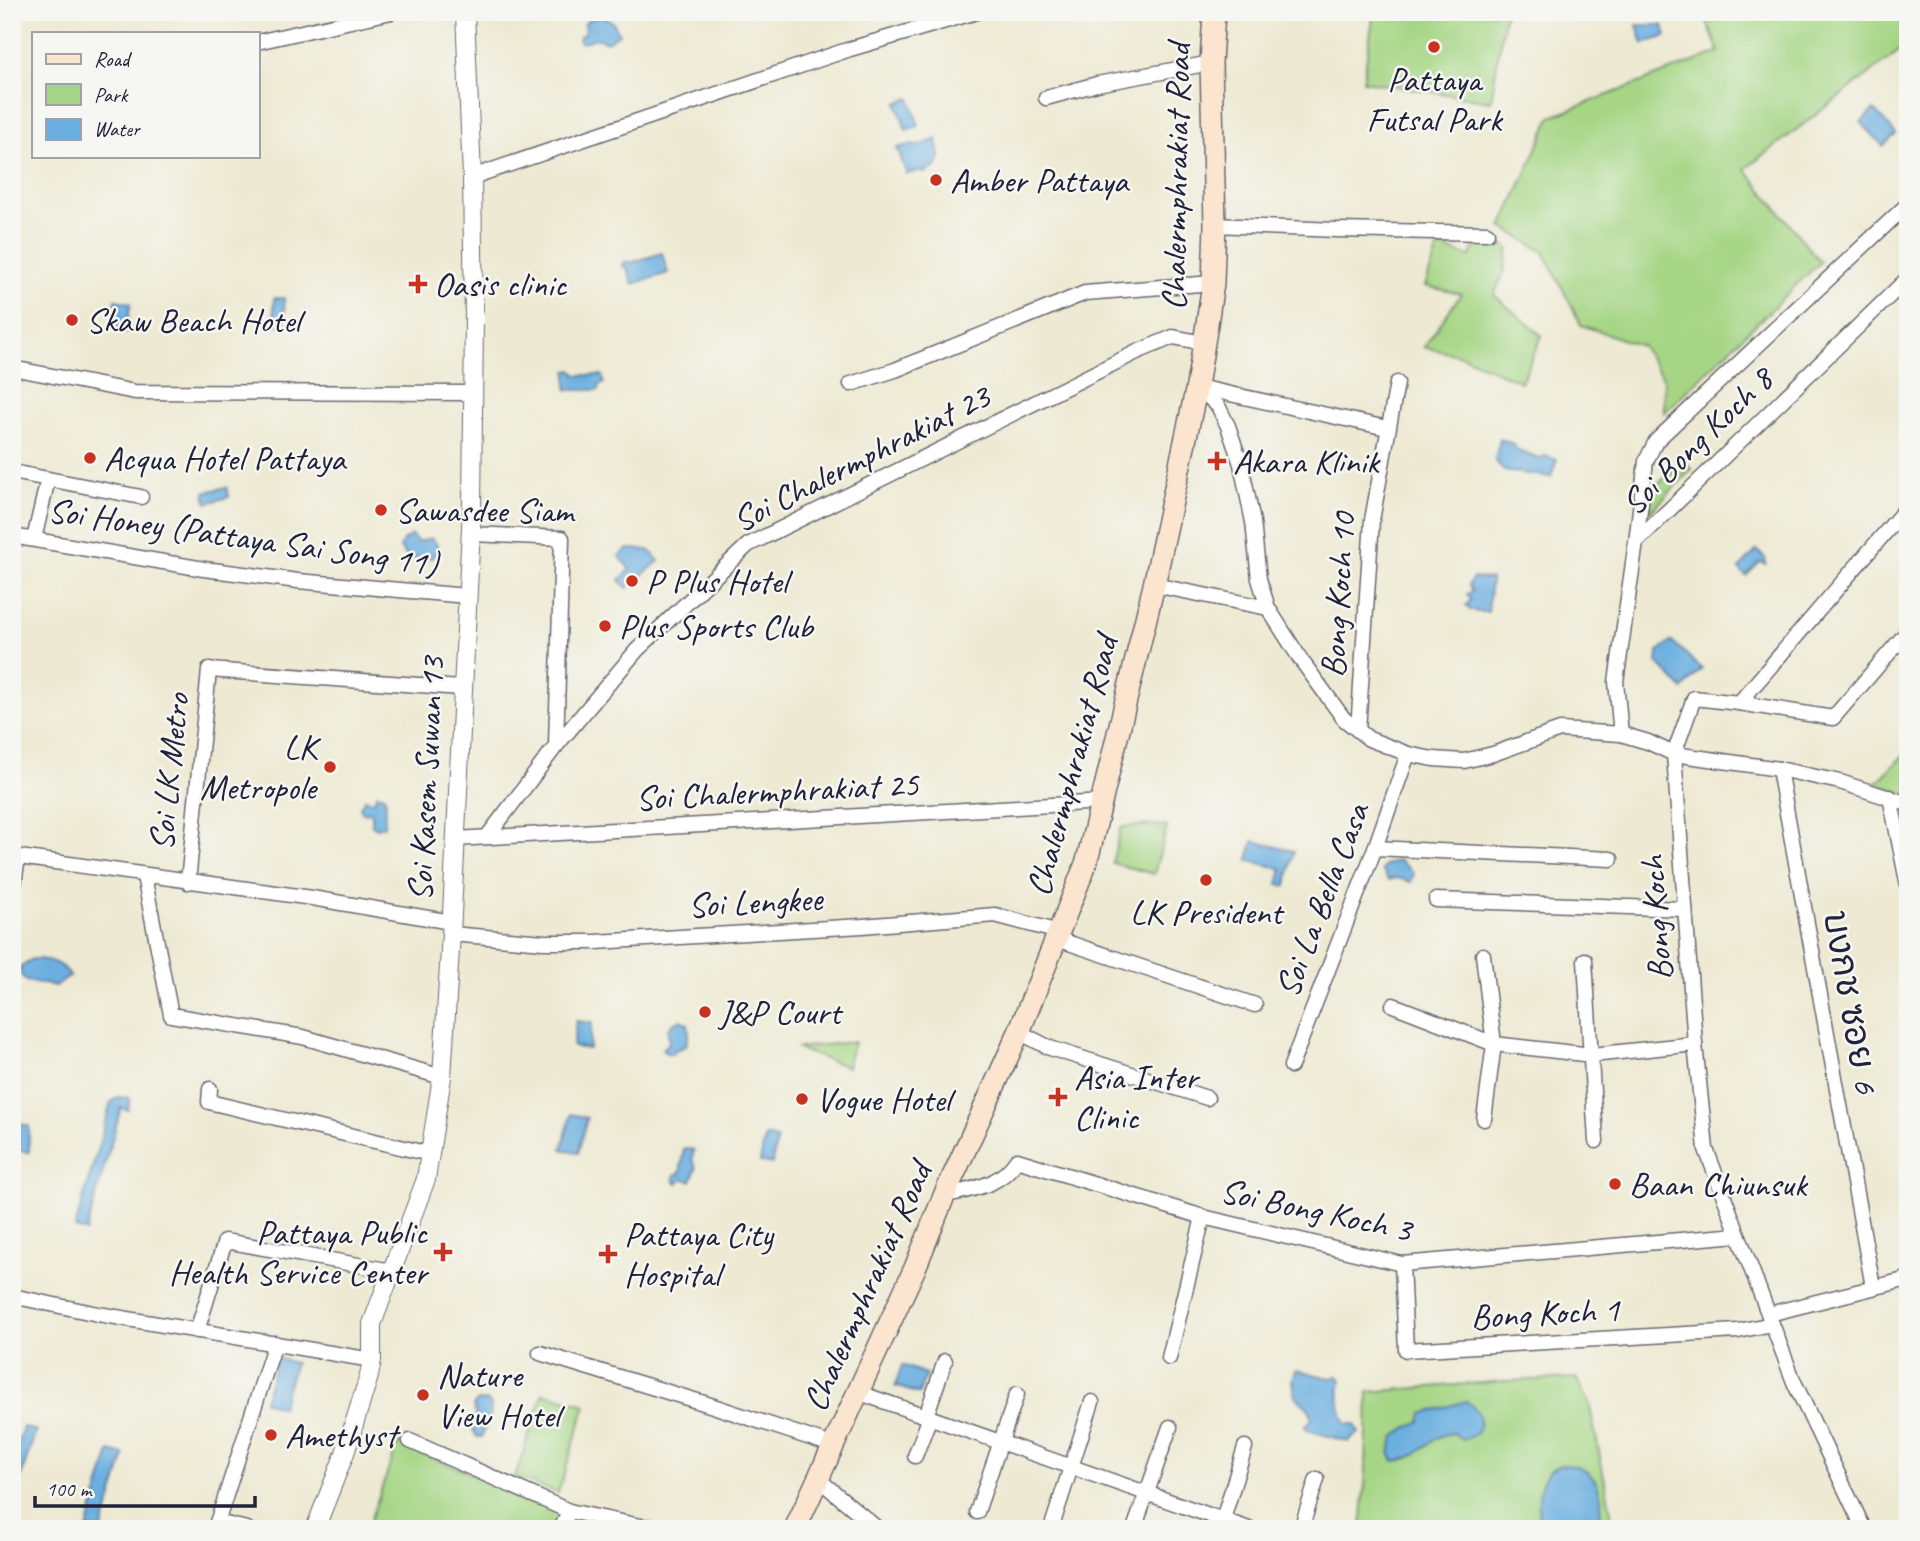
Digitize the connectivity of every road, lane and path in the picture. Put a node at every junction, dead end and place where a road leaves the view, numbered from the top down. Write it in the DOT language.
graph roads {
  1 [pos="391,12"];
  2 [pos="464,12"];
  3 [pos="976,12"];
  4 [pos="1214,12"];
  5 [pos="259,42"];
  6 [pos="1211,63"];
  7 [pos="1046,98"];
  8 [pos="472,177"];
  9 [pos="1908,204"];
  10 [pos="1214,225"];
  11 [pos="1487,233"];
  12 [pos="1908,278"];
  13 [pos="1213,284"];
  14 [pos="1204,343"];
  15 [pos="12,368"];
  16 [pos="1397,383"];
  17 [pos="851,384"];
  18 [pos="1197,386"];
  19 [pos="472,393"];
  20 [pos="1387,428"];
  21 [pos="12,472"];
  22 [pos="48,479"];
  23 [pos="141,497"];
  24 [pos="1908,506"];
  25 [pos="471,534"];
  26 [pos="12,536"];
  27 [pos="34,539"];
  28 [pos="1636,542"];
  29 [pos="1154,585"];
  30 [pos="467,596"];
  31 [pos="1268,608"];
  32 [pos="1908,631"];
  33 [pos="461,688"];
  34 [pos="1739,703"];
  35 [pos="1358,730"];
  36 [pos="1621,734"];
  37 [pos="556,746"];
  38 [pos="1408,754"];
  39 [pos="1675,754"];
  40 [pos="1779,769"];
  41 [pos="1890,797"];
  42 [pos="1103,802"];
  43 [pos="1908,804"];
  44 [pos="487,837"];
  45 [pos="455,839"];
  46 [pos="1375,848"];
  47 [pos="15,856"];
  48 [pos="1611,859"];
  49 [pos="144,876"];
  50 [pos="188,882"];
  51 [pos="1908,886"];
  52 [pos="12,898"];
  53 [pos="1436,901"];
  54 [pos="1685,909"];
  55 [pos="451,928"];
  56 [pos="1058,936"];
  57 [pos="1483,955"];
  58 [pos="1585,960"];
  59 [pos="1255,1004"];
  60 [pos="1392,1005"];
  61 [pos="1019,1032"];
  62 [pos="1494,1044"];
  63 [pos="1695,1044"];
  64 [pos="1592,1055"];
  65 [pos="1291,1066"];
  66 [pos="442,1077"];
  67 [pos="210,1089"];
  68 [pos="1207,1098"];
  69 [pos="1484,1119"];
  70 [pos="1596,1140"];
  71 [pos="430,1154"];
  72 [pos="944,1196"];
  73 [pos="1203,1217"];
  74 [pos="1738,1235"];
  75 [pos="1402,1264"];
  76 [pos="392,1271"];
  77 [pos="1908,1279"];
  78 [pos="1873,1287"];
  79 [pos="12,1296"];
  80 [pos="1771,1319"];
  81 [pos="197,1331"];
  82 [pos="275,1343"];
  83 [pos="540,1353"];
  84 [pos="1170,1358"];
  85 [pos="372,1360"];
  86 [pos="944,1361"];
  87 [pos="857,1392"];
  88 [pos="1017,1394"];
  89 [pos="1092,1402"];
  90 [pos="928,1417"];
  91 [pos="1170,1427"];
  92 [pos="410,1441"];
  93 [pos="1000,1442"];
  94 [pos="832,1445"];
  95 [pos="1245,1447"];
  96 [pos="915,1456"];
  97 [pos="1072,1467"];
  98 [pos="817,1478"];
  99 [pos="1317,1479"];
  100 [pos="1145,1493"];
  101 [pos="569,1511"];
  102 [pos="977,1512"];
  103 [pos="1221,1524"];
  104 [pos="216,1525"];
  105 [pos="247,1529"];
  106 [pos="315,1529"];
  107 [pos="561,1529"];
  108 [pos="674,1529"];
  109 [pos="794,1529"];
  110 [pos="878,1529"];
  111 [pos="1051,1529"];
  112 [pos="1134,1529"];
  113 [pos="1249,1529"];
  114 [pos="1301,1529"];
  115 [pos="1864,1529"];
  1 -- 5 [label="street"];
  2 -- 8 [label="street, Soi Kasem Suwan 13"];
  3 -- 8 [label="street"];
  4 -- 6 [label="main road, Chalermphrakiat Road"];
  6 -- 7 [label="street"];
  6 -- 10 [label="main road, Chalermphrakiat Road"];
  8 -- 19 [label="street, Soi Kasem Suwan 13"];
  9 -- 28 [label="street"];
  10 -- 11 [label="street"];
  10 -- 13 [label="main road, Chalermphrakiat Road"];
  12 -- 28 [label="street, Soi Bong Koch 8"];
  13 -- 14 [label="main road, Chalermphrakiat Road"];
  13 -- 17 [label="street"];
  14 -- 18 [label="main road, Chalermphrakiat Road"];
  14 -- 37 [label="street, Soi Chalermphrakiat 23"];
  15 -- 19 [label="street"];
  16 -- 20 [label="street, Bong Koch 10"];
  18 -- 20 [label="street"];
  18 -- 29 [label="main road, Chalermphrakiat Road"];
  18 -- 31 [label="street"];
  19 -- 25 [label="street, Soi Kasem Suwan 13"];
  20 -- 35 [label="street, Bong Koch 10"];
  21 -- 22 [label="street"];
  22 -- 23 [label="street"];
  22 -- 27 [label="street"];
  24 -- 34 [label="street"];
  25 -- 30 [label="street, Soi Kasem Suwan 13"];
  25 -- 37 [label="street"];
  26 -- 27 [label="street, Soi Honey (Pattaya Sai Song 11)"];
  27 -- 30 [label="street, Soi Honey (Pattaya Sai Song 11)"];
  28 -- 36 [label="street, Soi Bong Koch 8"];
  29 -- 31 [label="street"];
  29 -- 42 [label="main road, Chalermphrakiat Road"];
  30 -- 33 [label="street, Soi Kasem Suwan 13"];
  31 -- 35 [label="street"];
  32 -- 34 [label="street"];
  33 -- 45 [label="street, Soi Kasem Suwan 13"];
  33 -- 50 [label="street, Soi LK Metro"];
  34 -- 39 [label="street"];
  35 -- 38 [label="street"];
  36 -- 38 [label="street"];
  36 -- 39 [label="street"];
  37 -- 44 [label="street, Soi Chalermphrakiat 23"];
  38 -- 46 [label="street, Soi La Bella Casa"];
  39 -- 40 [label="street"];
  39 -- 54 [label="street, Bong Koch"];
  40 -- 41 [label="street"];
  40 -- 78 [label="street, บงกช ซอย 6"];
  41 -- 43 [label="street"];
  41 -- 51 [label="street"];
  42 -- 44 [label="street, Soi Chalermphrakiat 25"];
  42 -- 56 [label="main road, Chalermphrakiat Road"];
  44 -- 45 [label="street, Soi Chalermphrakiat 25"];
  45 -- 55 [label="street, Soi Kasem Suwan 13"];
  46 -- 48 [label="street"];
  46 -- 65 [label="street, Soi La Bella Casa"];
  47 -- 49 [label="street, Soi Lengkee"];
  47 -- 52 [label="street"];
  49 -- 50 [label="street, Soi Lengkee"];
  49 -- 66 [label="street"];
  50 -- 55 [label="street, Soi Lengkee"];
  53 -- 54 [label="street"];
  54 -- 63 [label="street, Bong Koch"];
  55 -- 56 [label="street, Soi Lengkee"];
  55 -- 66 [label="street, Soi Kasem Suwan 13"];
  56 -- 59 [label="street, Soi Lengkee"];
  56 -- 61 [label="main road, Chalermphrakiat Road"];
  57 -- 62 [label="street"];
  58 -- 64 [label="street"];
  60 -- 62 [label="street"];
  61 -- 68 [label="street"];
  61 -- 72 [label="main road, Chalermphrakiat Road"];
  62 -- 64 [label="street"];
  62 -- 69 [label="street"];
  63 -- 64 [label="street"];
  63 -- 74 [label="street, Bong Koch"];
  64 -- 70 [label="street"];
  66 -- 71 [label="street, Soi Kasem Suwan 13"];
  67 -- 71 [label="street"];
  71 -- 76 [label="street, Soi Kasem Suwan 13"];
  72 -- 73 [label="street, Soi Bong Koch 3"];
  72 -- 87 [label="main road, Chalermphrakiat Road"];
  73 -- 75 [label="street, Soi Bong Koch 3"];
  73 -- 84 [label="street"];
  74 -- 75 [label="street, Soi Bong Koch 3"];
  74 -- 80 [label="street, Bong Koch"];
  75 -- 80 [label="street, Bong Koch 1"];
  76 -- 81 [label="street"];
  76 -- 85 [label="street, Soi Kasem Suwan 13"];
  77 -- 78 [label="street"];
  78 -- 80 [label="street"];
  79 -- 81 [label="street"];
  80 -- 115 [label="street, Bong Koch"];
  81 -- 82 [label="street"];
  82 -- 85 [label="street"];
  82 -- 104 [label="street"];
  83 -- 94 [label="street"];
  85 -- 106 [label="street, Soi Kasem Suwan 13"];
  86 -- 90 [label="street"];
  87 -- 90 [label="street"];
  87 -- 94 [label="main road, Chalermphrakiat Road"];
  88 -- 93 [label="street"];
  89 -- 97 [label="street"];
  90 -- 93 [label="street"];
  90 -- 96 [label="street"];
  91 -- 100 [label="street"];
  92 -- 101 [label="street"];
  93 -- 97 [label="street"];
  93 -- 102 [label="street"];
  94 -- 98 [label="main road, Chalermphrakiat Road"];
  95 -- 103 [label="street"];
  97 -- 100 [label="street"];
  97 -- 111 [label="street"];
  98 -- 109 [label="main road, Chalermphrakiat Road"];
  98 -- 110 [label="street"];
  99 -- 114 [label="street"];
  100 -- 103 [label="street"];
  100 -- 112 [label="street"];
  101 -- 107 [label="street"];
  101 -- 108 [label="street"];
  103 -- 113 [label="street"];
  104 -- 105 [label="street"];
}
